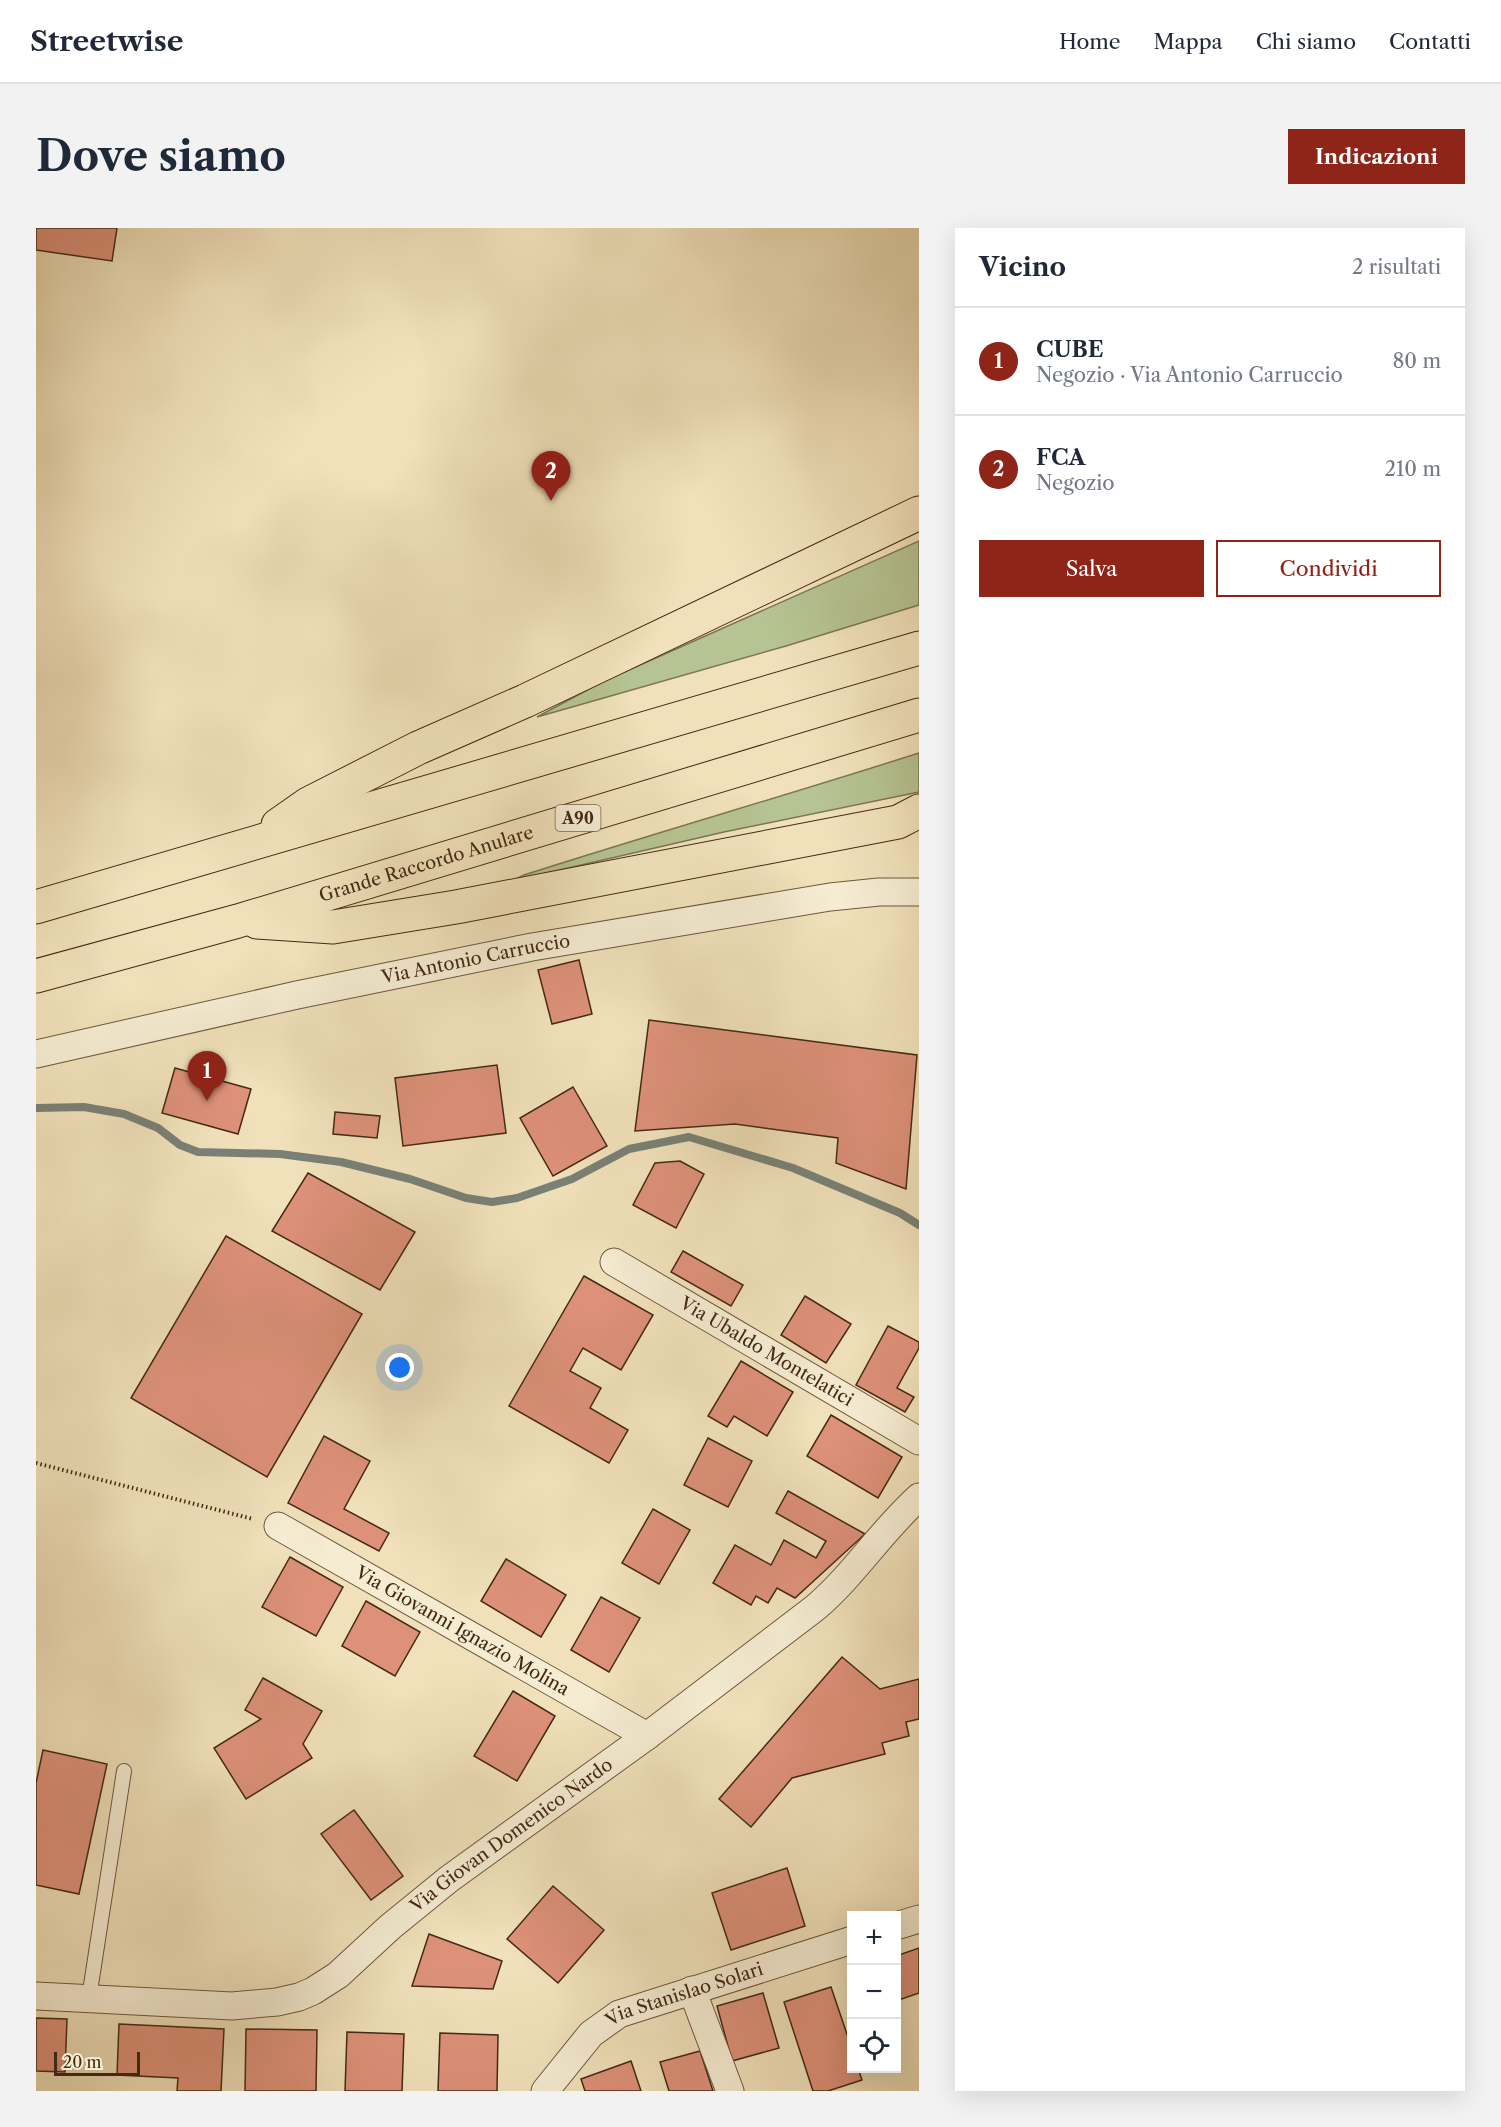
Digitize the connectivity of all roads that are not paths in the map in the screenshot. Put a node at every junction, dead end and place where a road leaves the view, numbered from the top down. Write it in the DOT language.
graph roads {
  1 [pos="912,521"];
  2 [pos="919,648"];
  3 [pos="919,715"];
  4 [pos="912,820"];
  5 [pos="249,844"];
  6 [pos="919,892"];
  7 [pos="36,907"];
  8 [pos="238,921"];
  9 [pos="36,976"];
  10 [pos="36,1054"];
  11 [pos="614,1262"];
  12 [pos="919,1441"];
  13 [pos="919,1497"];
  14 [pos="278,1526"];
  15 [pos="647,1736"];
  16 [pos="124,1771"];
  17 [pos="919,1919"];
  18 [pos="901,1925"];
  19 [pos="847,1942"];
  20 [pos="692,1990"];
  21 [pos="36,1996"];
  22 [pos="89,1998"];
  23 [pos="545,2091"];
  24 [pos="730,2091"];
  1 -- 5 [label="highway"];
  2 -- 5 [label="highway"];
  3 -- 8 [label="highway, Grande Raccordo Anulare / A90"];
  4 -- 8 [label="highway"];
  5 -- 7 [label="highway"];
  6 -- 10 [label="street, Via Antonio Carruccio"];
  8 -- 9 [label="highway, Grande Raccordo Anulare / A90"];
  11 -- 12 [label="street, Via Ubaldo Montelatici"];
  13 -- 15 [label="street, Via Giovan Domenico Nardo"];
  14 -- 15 [label="street, Via Giovanni Ignazio Molina"];
  15 -- 22 [label="street, Via Giovan Domenico Nardo"];
  16 -- 22 [label="lane"];
  17 -- 18 [label="street"];
  19 -- 20 [label="street, Via Stanislao Solari"];
  20 -- 23 [label="street, Via Stanislao Solari"];
  20 -- 24 [label="street"];
  21 -- 22 [label="street, Via Giovan Domenico Nardo"];
}
